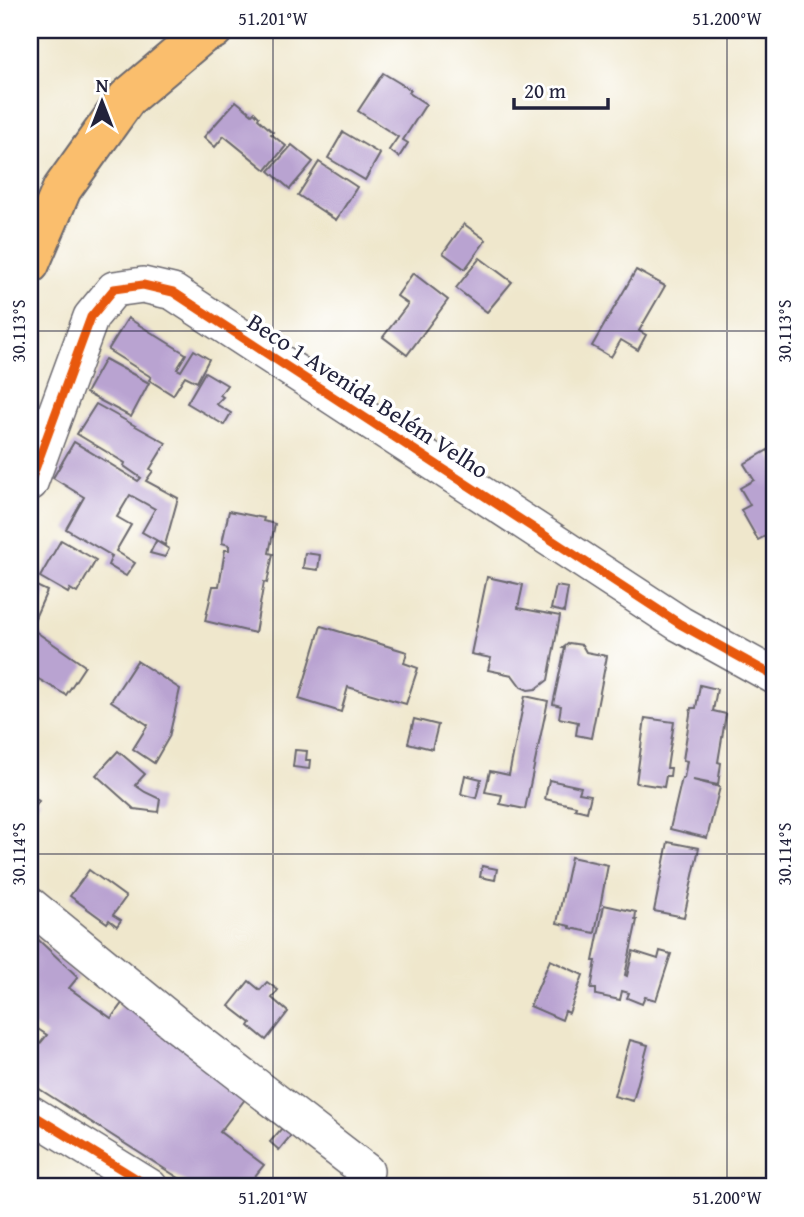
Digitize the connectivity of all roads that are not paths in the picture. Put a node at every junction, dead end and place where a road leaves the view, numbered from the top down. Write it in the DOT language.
graph roads {
  1 [pos="213,30"];
  2 [pos="30,264"];
  3 [pos="30,483"];
  4 [pos="774,676"];
  5 [pos="30,905"];
  6 [pos="30,1113"];
  7 [pos="366,1171"];
  8 [pos="150,1187"];
  1 -- 2 [label="main road"];
  3 -- 4 [label="street, Beco 1 Avenida Belém Velho"];
  5 -- 7 [label="street"];
  6 -- 8 [label="street"];
}
